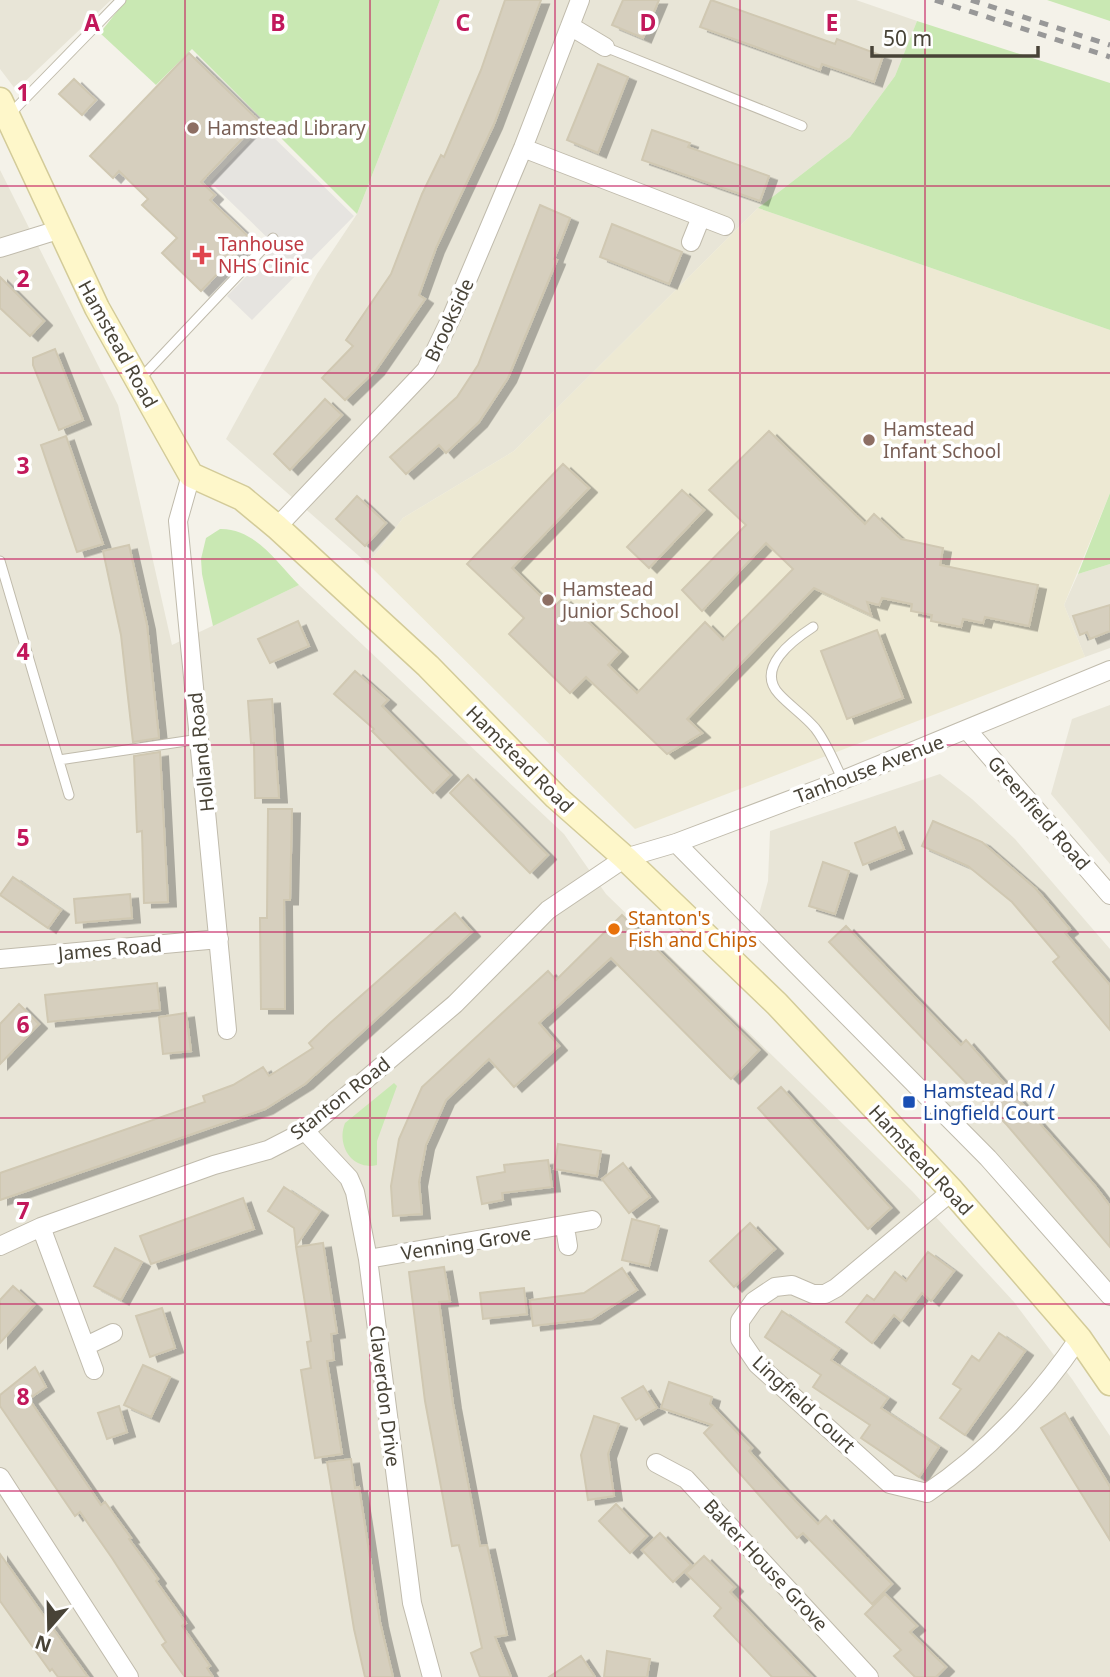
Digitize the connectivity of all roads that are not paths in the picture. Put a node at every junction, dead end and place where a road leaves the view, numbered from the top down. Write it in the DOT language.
graph roads {
  1 [pos="121,0"];
  2 [pos="580,0"];
  3 [pos="570,26"];
  4 [pos="605,47"];
  5 [pos="4,108"];
  6 [pos="802,126"];
  7 [pos="523,148"];
  8 [pos="701,217"];
  9 [pos="725,226"];
  10 [pos="58,230"];
  11 [pos="273,238"];
  12 [pos="691,242"];
  13 [pos="0,248"];
  14 [pos="138,381"];
  15 [pos="191,475"];
  16 [pos="277,527"];
  17 [pos="0,561"];
  18 [pos="813,627"];
  19 [pos="1110,670"];
  20 [pos="968,731"];
  21 [pos="192,740"];
  22 [pos="59,760"];
  23 [pos="843,780"];
  24 [pos="69,794"];
  25 [pos="676,844"];
  26 [pos="625,858"];
  27 [pos="1110,895"];
  28 [pos="219,939"];
  29 [pos="0,959"];
  30 [pos="227,1030"];
  31 [pos="305,1131"];
  32 [pos="952,1191"];
  33 [pos="592,1220"];
  34 [pos="41,1227"];
  35 [pos="565,1227"];
  36 [pos="0,1246"];
  37 [pos="568,1246"];
  38 [pos="368,1259"];
  39 [pos="1110,1296"];
  40 [pos="113,1333"];
  41 [pos="1079,1338"];
  42 [pos="86,1346"];
  43 [pos="93,1370"];
  44 [pos="1110,1383"];
  45 [pos="656,1463"];
  46 [pos="0,1477"];
  47 [pos="130,1677"];
  48 [pos="432,1677"];
  49 [pos="869,1677"];
  1 -- 5 [label="lane"];
  2 -- 3 [label="street, Brookside"];
  3 -- 4 [label="street"];
  3 -- 7 [label="street, Brookside"];
  4 -- 6 [label="lane"];
  5 -- 10 [label="main road, Hamstead Road"];
  7 -- 8 [label="street"];
  7 -- 16 [label="street, Brookside"];
  8 -- 9 [label="street"];
  8 -- 12 [label="street"];
  10 -- 13 [label="street"];
  10 -- 14 [label="main road, Hamstead Road"];
  11 -- 14 [label="lane"];
  14 -- 15 [label="main road, Hamstead Road"];
  15 -- 16 [label="main road, Hamstead Road"];
  15 -- 28 [label="street, Holland Road"];
  16 -- 26 [label="main road, Hamstead Road"];
  17 -- 22 [label="lane"];
  18 -- 23 [label="lane"];
  19 -- 20 [label="street, Tanhouse Avenue"];
  20 -- 23 [label="street, Tanhouse Avenue"];
  20 -- 27 [label="street, Greenfield Road"];
  21 -- 22 [label="lane"];
  22 -- 24 [label="lane"];
  23 -- 25 [label="street, Tanhouse Avenue"];
  25 -- 26 [label="street, Tanhouse Avenue"];
  25 -- 39 [label="street"];
  26 -- 31 [label="street, Stanton Road"];
  26 -- 32 [label="main road, Hamstead Road"];
  28 -- 29 [label="street, James Road"];
  28 -- 30 [label="street, Holland Road"];
  31 -- 34 [label="street, Stanton Road"];
  31 -- 38 [label="street, Claverdon Drive"];
  32 -- 41 [label="main road, Hamstead Road"];
  32 -- 41 [label="street, Lingfield Court"];
  33 -- 35 [label="street, Venning Grove"];
  34 -- 36 [label="street, Stanton Road"];
  34 -- 42 [label="street"];
  35 -- 37 [label="street"];
  35 -- 38 [label="street, Venning Grove"];
  38 -- 48 [label="street, Claverdon Drive"];
  40 -- 42 [label="street"];
  41 -- 44 [label="main road, Hamstead Road"];
  42 -- 43 [label="street"];
  45 -- 49 [label="street, Baker House Grove"];
  46 -- 47 [label="street"];
}
